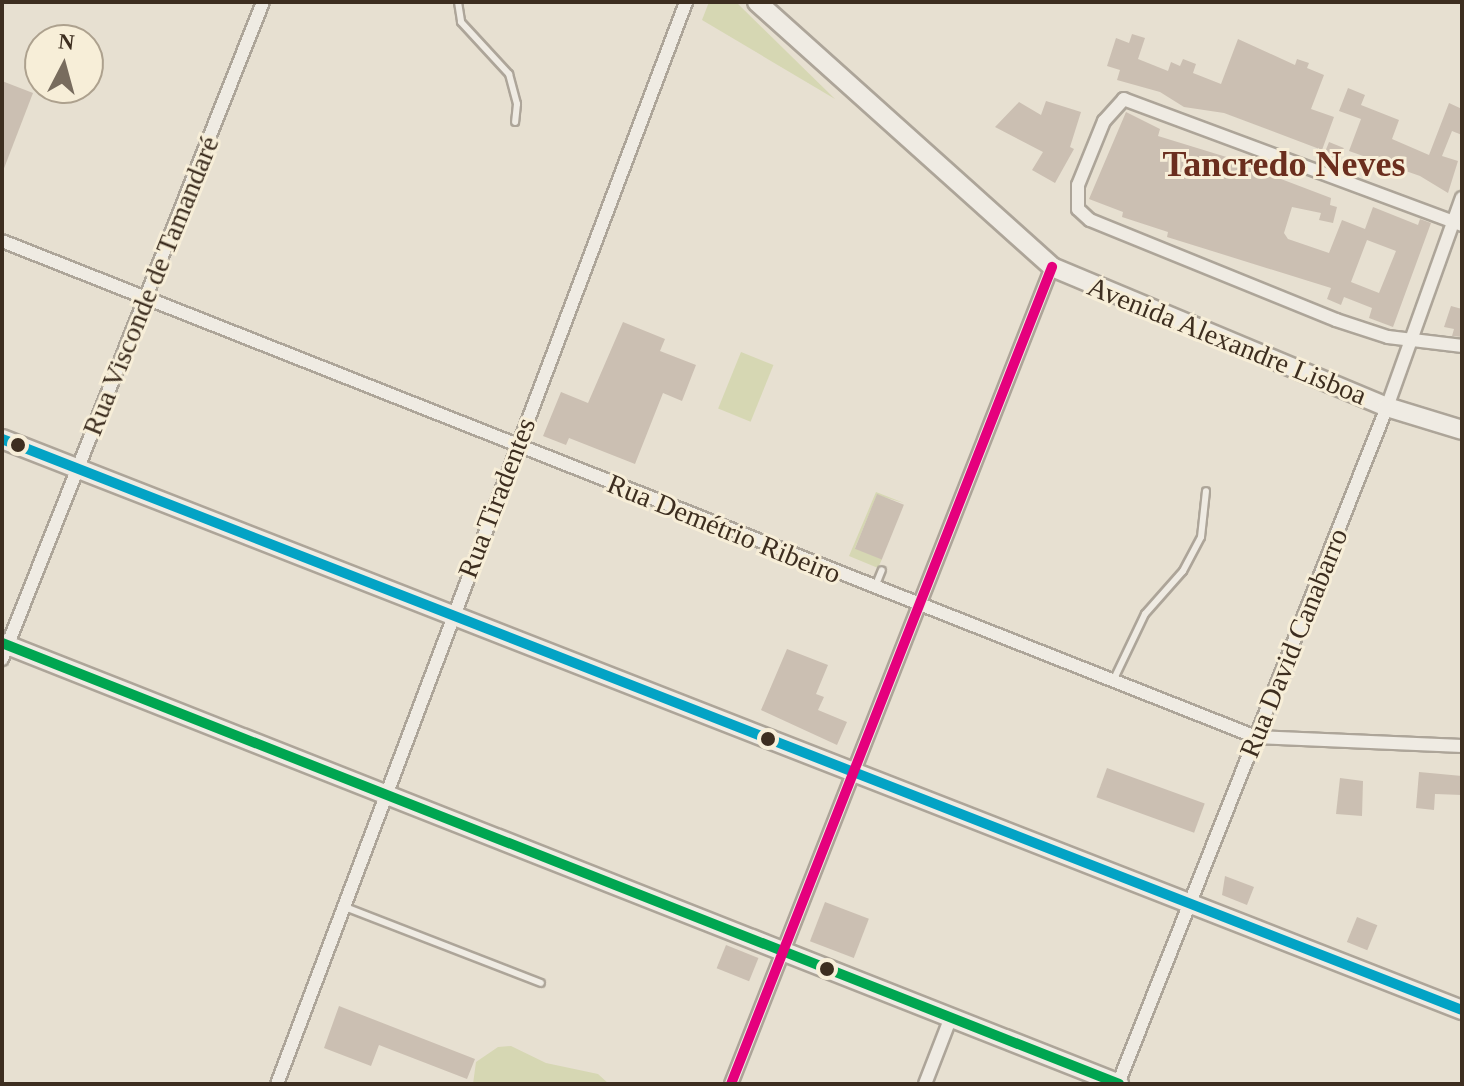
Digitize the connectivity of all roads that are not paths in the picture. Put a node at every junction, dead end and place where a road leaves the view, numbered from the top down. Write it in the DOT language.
graph roads {
  1 [pos="263,2"];
  2 [pos="458,2"];
  3 [pos="686,2"];
  4 [pos="757,2"];
  5 [pos="515,122"];
  6 [pos="1462,198"];
  7 [pos="1458,223"];
  8 [pos="2,241"];
  9 [pos="1052,267"];
  10 [pos="148,296"];
  11 [pos="1411,339"];
  12 [pos="1462,346"];
  13 [pos="1387,407"];
  14 [pos="1462,430"];
  15 [pos="2,439"];
  16 [pos="518,445"];
  17 [pos="78,470"];
  18 [pos="1206,491"];
  19 [pos="882,570"];
  20 [pos="874,590"];
  21 [pos="918,607"];
  22 [pos="452,613"];
  23 [pos="4,649"];
  24 [pos="1112,682"];
  25 [pos="1256,737"];
  26 [pos="1462,746"];
  27 [pos="855,770"];
  28 [pos="384,793"];
  29 [pos="1191,904"];
  30 [pos="342,906"];
  31 [pos="783,955"];
  32 [pos="541,983"];
  33 [pos="1462,1010"];
  34 [pos="951,1017"];
  35 [pos="277,1084"];
  36 [pos="731,1084"];
  37 [pos="925,1084"];
  38 [pos="1119,1084"];
  1 -- 10 [label="street, Rua Visconde de Tamandaré"];
  2 -- 5 [label="lane"];
  3 -- 16 [label="street, Rua Tiradentes"];
  4 -- 9 [label="street, Avenida Alexandre Lisboa"];
  6 -- 7 [label="street, Rua David Canabarro"];
  7 -- 11 [label="street, Rua David Canabarro"];
  7 -- 11 [label="street"];
  8 -- 10 [label="street, Rua Demétrio Ribeiro"];
  9 -- 13 [label="street, Avenida Alexandre Lisboa"];
  9 -- 21 [label="street"];
  10 -- 16 [label="street, Rua Demétrio Ribeiro"];
  10 -- 17 [label="street, Rua Visconde de Tamandaré"];
  11 -- 12 [label="street"];
  11 -- 13 [label="street, Rua David Canabarro"];
  13 -- 14 [label="street, Avenida Alexandre Lisboa"];
  13 -- 25 [label="street, Rua David Canabarro"];
  15 -- 17 [label="street"];
  16 -- 20 [label="street, Rua Demétrio Ribeiro"];
  16 -- 22 [label="street, Rua Tiradentes"];
  17 -- 22 [label="street"];
  17 -- 23 [label="street, Rua Visconde de Tamandaré"];
  18 -- 24 [label="lane"];
  19 -- 20 [label="lane"];
  20 -- 21 [label="street, Rua Demétrio Ribeiro"];
  21 -- 24 [label="street, Rua Demétrio Ribeiro"];
  21 -- 27 [label="street"];
  22 -- 27 [label="street"];
  22 -- 28 [label="street, Rua Tiradentes"];
  23 -- 28 [label="street"];
  24 -- 25 [label="street, Rua Demétrio Ribeiro"];
  25 -- 26 [label="street, Rua Demétrio Ribeiro"];
  25 -- 29 [label="street, Rua David Canabarro"];
  27 -- 29 [label="street"];
  27 -- 31 [label="street"];
  28 -- 30 [label="street, Rua Tiradentes"];
  28 -- 31 [label="street"];
  29 -- 33 [label="street"];
  29 -- 38 [label="street, Rua David Canabarro"];
  30 -- 32 [label="lane"];
  30 -- 35 [label="street, Rua Tiradentes"];
  31 -- 34 [label="street"];
  31 -- 36 [label="street"];
  34 -- 37 [label="street"];
  34 -- 38 [label="street"];
}
